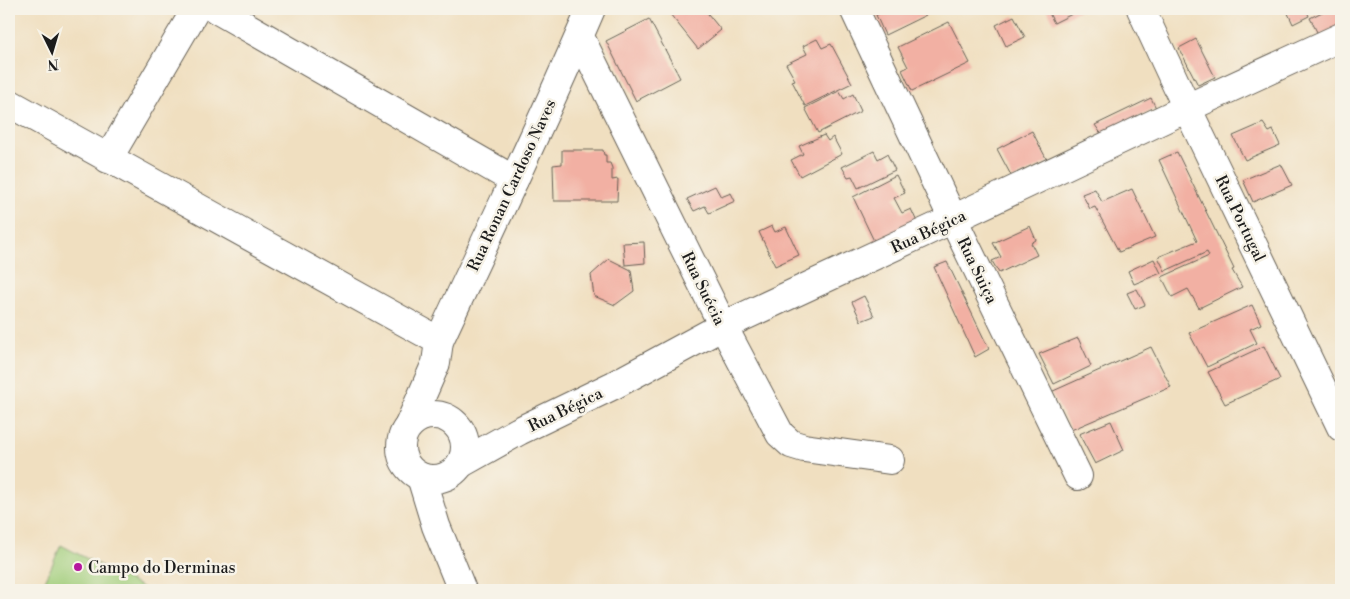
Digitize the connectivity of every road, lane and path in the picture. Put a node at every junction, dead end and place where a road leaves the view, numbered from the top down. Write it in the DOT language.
graph roads {
  1 [pos="196,9"];
  2 [pos="216,9"];
  3 [pos="589,9"];
  4 [pos="854,9"];
  5 [pos="1141,9"];
  6 [pos="580,37"];
  7 [pos="1341,37"];
  8 [pos="9,103"];
  9 [pos="1187,108"];
  10 [pos="108,159"];
  11 [pos="514,180"];
  12 [pos="953,219"];
  13 [pos="723,326"];
  14 [pos="437,352"];
  15 [pos="409,425"];
  16 [pos="457,427"];
  17 [pos="1341,427"];
  18 [pos="519,432"];
  19 [pos="890,460"];
  20 [pos="456,468"];
  21 [pos="1078,476"];
  22 [pos="421,477"];
  23 [pos="436,526"];
  24 [pos="462,590"];
  1 -- 10 [label="street"];
  2 -- 11 [label="street"];
  3 -- 6 [label="street, Rua Ronan Cardoso Naves"];
  4 -- 12 [label="street, Rua Suiça"];
  5 -- 9 [label="street, Rua Portugal"];
  6 -- 11 [label="street, Rua Ronan Cardoso Naves"];
  6 -- 13 [label="street, Rua Suécia"];
  7 -- 9 [label="street, Rua Bégica"];
  8 -- 10 [label="street"];
  9 -- 12 [label="street, Rua Bégica"];
  9 -- 17 [label="street, Rua Portugal"];
  10 -- 14 [label="street"];
  11 -- 14 [label="street, Rua Ronan Cardoso Naves"];
  12 -- 13 [label="street, Rua Bégica"];
  12 -- 21 [label="street, Rua Suiça"];
  13 -- 18 [label="street, Rua Bégica"];
  13 -- 19 [label="street, Rua Suécia"];
  14 -- 15 [label="street, Rua Ronan Cardoso Naves"];
  14 -- 16 [label="street"];
  15 -- 16 [label="street"];
  15 -- 22 [label="street"];
  16 -- 18 [label="street, Rua Bégica"];
  16 -- 20 [label="street"];
  18 -- 20 [label="street, Rua Bégica"];
  20 -- 22 [label="street"];
  20 -- 23 [label="street"];
  22 -- 23 [label="street"];
  23 -- 24 [label="street"];
}
